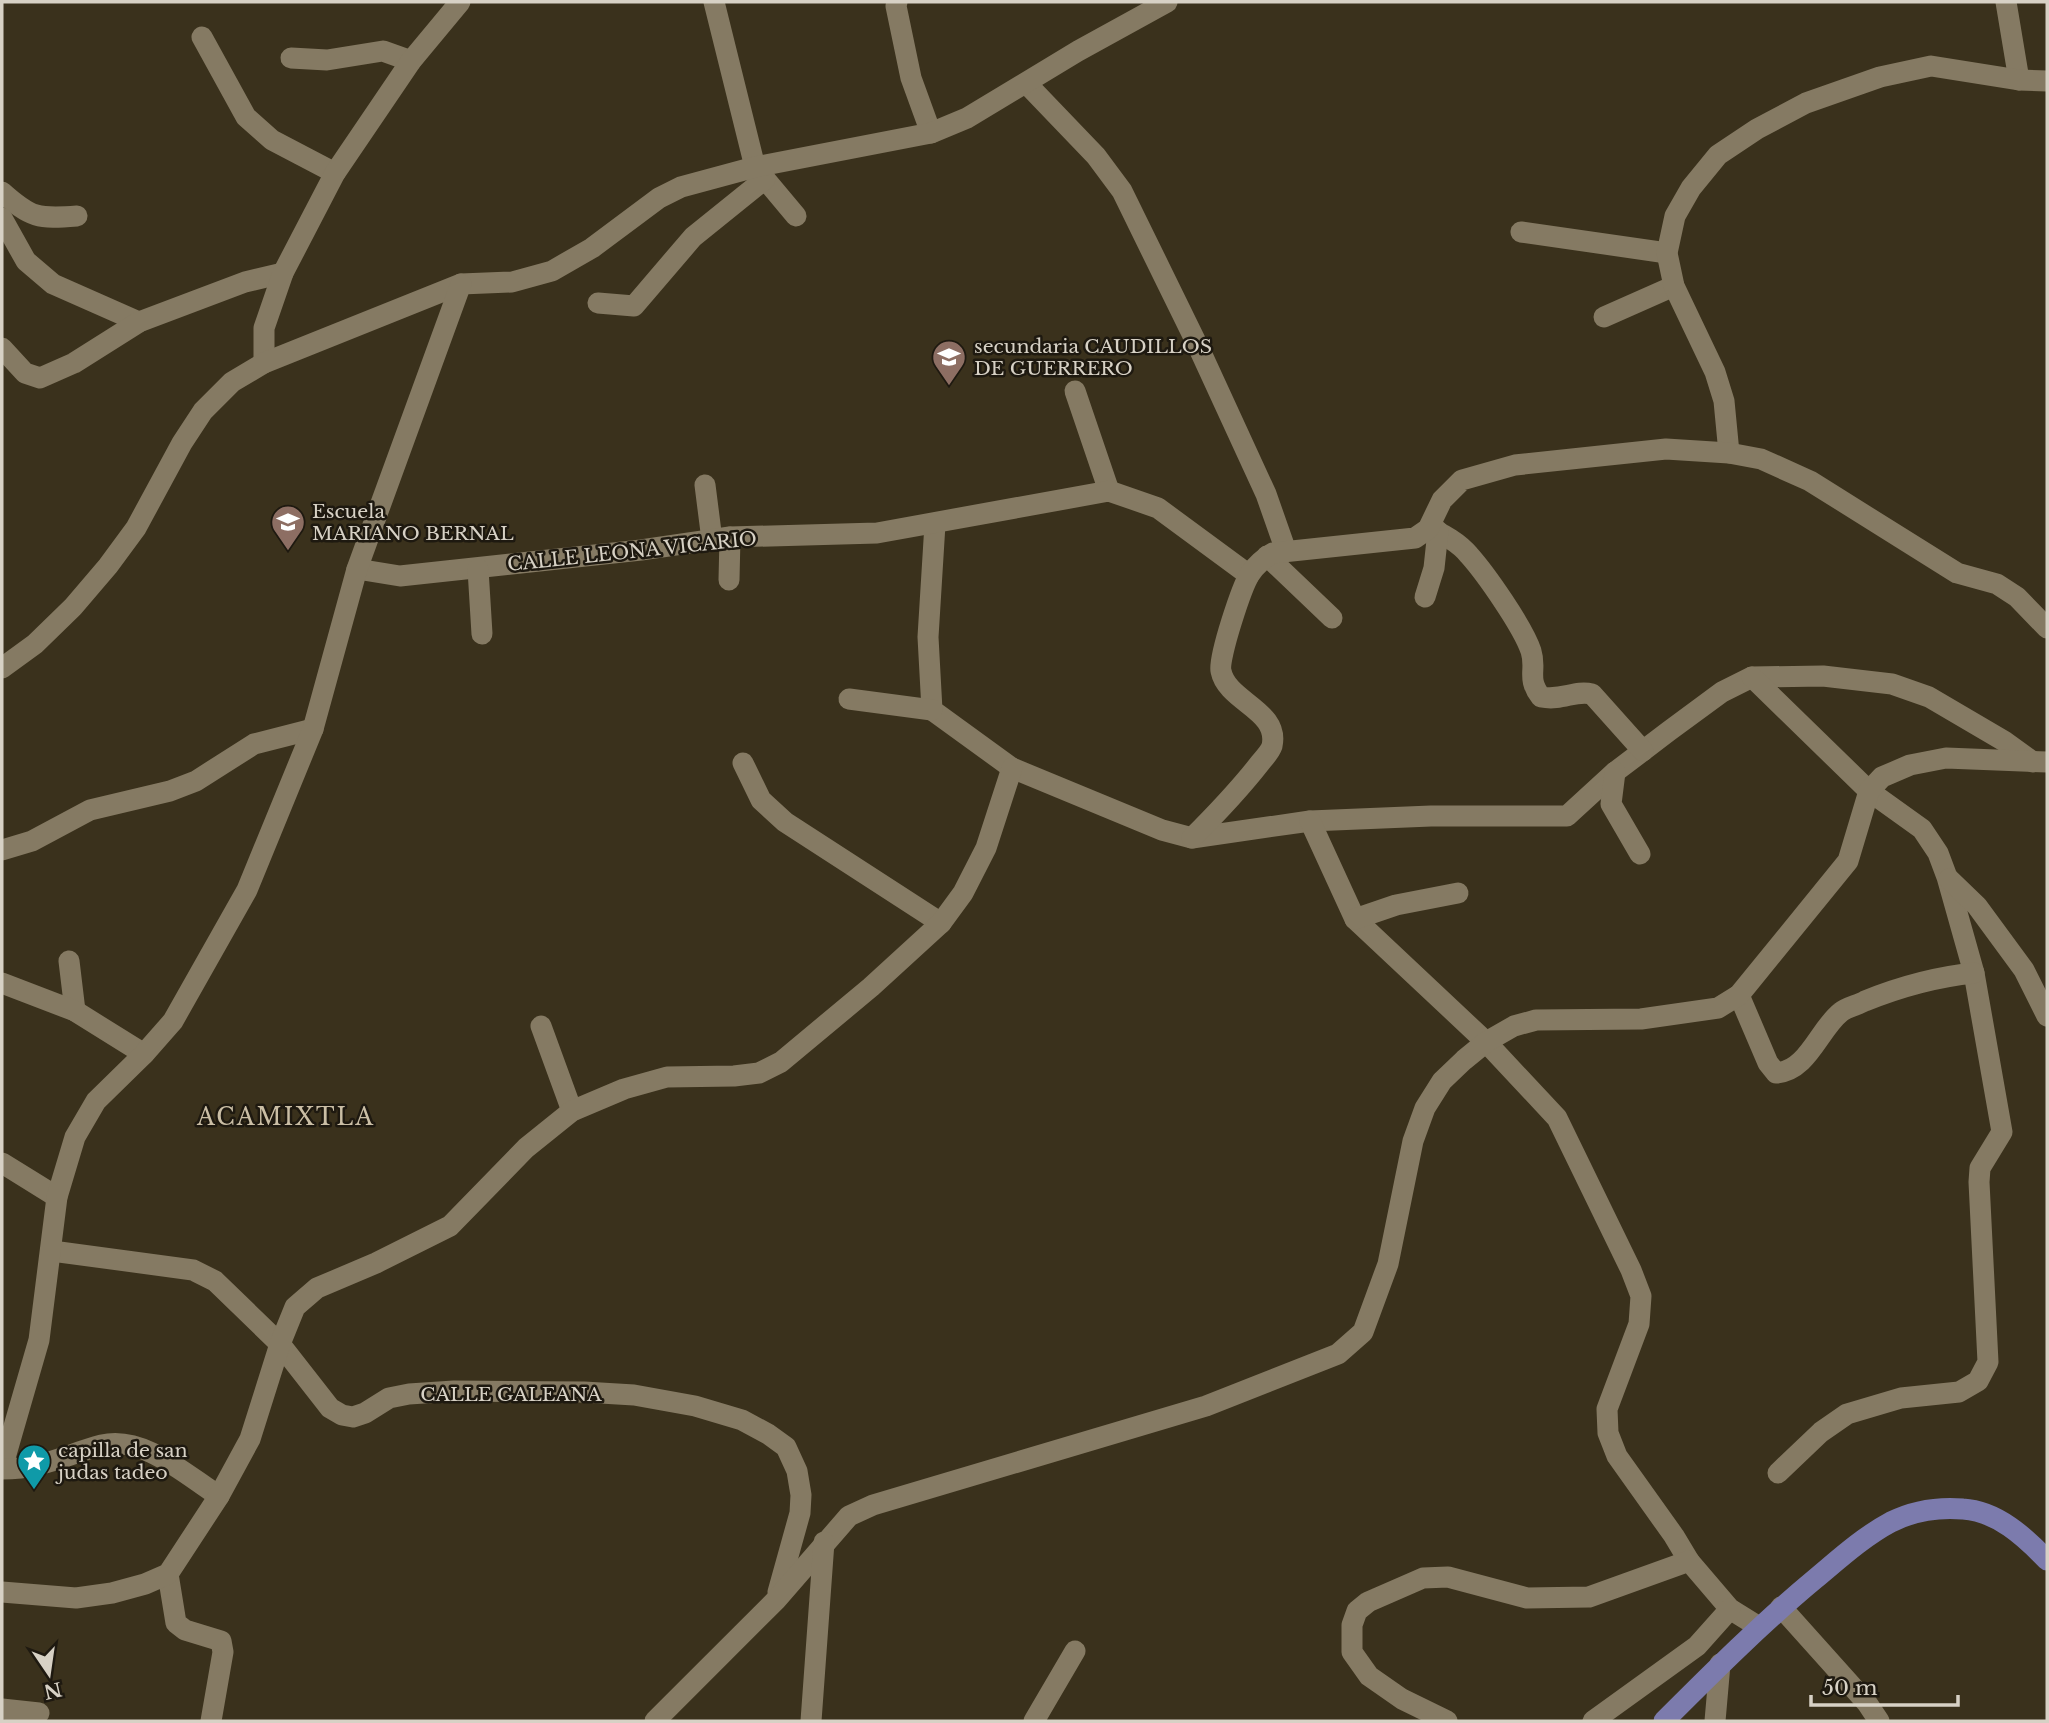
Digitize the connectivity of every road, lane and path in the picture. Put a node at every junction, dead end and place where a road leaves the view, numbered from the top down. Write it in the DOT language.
graph roads {
  1 [pos="460,2"];
  2 [pos="714,2"];
  3 [pos="897,2"];
  4 [pos="1167,2"];
  5 [pos="2006,2"];
  6 [pos="202,37"];
  7 [pos="291,58"];
  8 [pos="411,61"];
  9 [pos="2019,79"];
  10 [pos="2047,81"];
  11 [pos="1026,83"];
  12 [pos="931,132"];
  13 [pos="335,173"];
  14 [pos="760,173"];
  15 [pos="2,192"];
  16 [pos="77,216"];
  17 [pos="796,216"];
  18 [pos="2,218"];
  19 [pos="1521,232"];
  20 [pos="1667,253"];
  21 [pos="283,273"];
  22 [pos="461,284"];
  23 [pos="1674,286"];
  24 [pos="598,303"];
  25 [pos="1604,317"];
  26 [pos="139,322"];
  27 [pos="2,348"];
  28 [pos="264,363"];
  29 [pos="1075,391"];
  30 [pos="1729,453"];
  31 [pos="705,485"];
  32 [pos="1109,491"];
  33 [pos="935,524"];
  34 [pos="1433,530"];
  35 [pos="721,539"];
  36 [pos="1277,554"];
  37 [pos="357,569"];
  38 [pos="478,569"];
  39 [pos="1249,575"];
  40 [pos="729,580"];
  41 [pos="1425,597"];
  42 [pos="1332,618"];
  43 [pos="2047,628"];
  44 [pos="482,634"];
  45 [pos="2,668"];
  46 [pos="1752,677"];
  47 [pos="849,699"];
  48 [pos="932,710"];
  49 [pos="313,729"];
  50 [pos="1643,751"];
  51 [pos="2040,762"];
  52 [pos="743,763"];
  53 [pos="1012,768"];
  54 [pos="1615,772"];
  55 [pos="1869,790"];
  56 [pos="1310,821"];
  57 [pos="1192,838"];
  58 [pos="2,850"];
  59 [pos="1640,854"];
  60 [pos="1947,877"];
  61 [pos="1458,893"];
  62 [pos="1355,919"];
  63 [pos="941,923"];
  64 [pos="69,961"];
  65 [pos="1974,973"];
  66 [pos="2,983"];
  67 [pos="1739,995"];
  68 [pos="75,1011"];
  69 [pos="2047,1016"];
  70 [pos="541,1026"];
  71 [pos="1486,1042"];
  72 [pos="144,1054"];
  73 [pos="572,1111"];
  74 [pos="2,1163"];
  75 [pos="57,1197"];
  76 [pos="51,1251"];
  77 [pos="280,1344"];
  78 [pos="2,1468"];
  79 [pos="1778,1473"];
  80 [pos="219,1496"];
  81 [pos="824,1542"];
  82 [pos="2047,1560"];
  83 [pos="1689,1561"];
  84 [pos="168,1574"];
  85 [pos="2,1592"];
  86 [pos="776,1600"];
  87 [pos="1781,1607"];
  88 [pos="1730,1609"];
  89 [pos="1759,1627"];
  90 [pos="1075,1651"];
  91 [pos="1720,1664"];
  92 [pos="2,1709"];
  93 [pos="39,1713"];
  94 [pos="211,1721"];
  95 [pos="655,1721"];
  96 [pos="811,1721"];
  97 [pos="1034,1721"];
  98 [pos="1447,1721"];
  99 [pos="1592,1721"];
  100 [pos="1664,1721"];
  101 [pos="1715,1721"];
  102 [pos="1879,1721"];
  1 -- 8 [label="street"];
  2 -- 14 [label="street"];
  3 -- 12 [label="street"];
  4 -- 11 [label="street"];
  5 -- 9 [label="street"];
  6 -- 13 [label="street"];
  7 -- 8 [label="street"];
  8 -- 13 [label="street"];
  9 -- 10 [label="street"];
  9 -- 20 [label="street"];
  11 -- 12 [label="street"];
  11 -- 36 [label="street"];
  12 -- 14 [label="street"];
  13 -- 21 [label="street"];
  14 -- 17 [label="street"];
  14 -- 22 [label="street"];
  14 -- 24 [label="street"];
  15 -- 16 [label="street"];
  18 -- 26 [label="street"];
  19 -- 20 [label="street"];
  20 -- 23 [label="street"];
  21 -- 26 [label="street"];
  21 -- 28 [label="street"];
  22 -- 28 [label="street"];
  22 -- 37 [label="street"];
  23 -- 25 [label="street"];
  23 -- 30 [label="street"];
  26 -- 27 [label="street"];
  28 -- 45 [label="street"];
  29 -- 32 [label="street"];
  30 -- 34 [label="street"];
  30 -- 43 [label="street"];
  31 -- 35 [label="street"];
  32 -- 33 [label="street, CALLE LEONA VICARIO"];
  32 -- 39 [label="street, CALLE LEONA VICARIO"];
  33 -- 35 [label="street, CALLE LEONA VICARIO"];
  33 -- 48 [label="street"];
  34 -- 36 [label="street"];
  34 -- 41 [label="street"];
  34 -- 50 [label="street"];
  35 -- 38 [label="street, CALLE LEONA VICARIO"];
  35 -- 40 [label="street"];
  36 -- 39 [label="street"];
  36 -- 42 [label="street"];
  37 -- 38 [label="street, CALLE LEONA VICARIO"];
  37 -- 49 [label="street"];
  38 -- 44 [label="street"];
  39 -- 57 [label="street"];
  46 -- 50 [label="street"];
  46 -- 51 [label="street"];
  46 -- 55 [label="street"];
  47 -- 48 [label="street"];
  48 -- 53 [label="street"];
  49 -- 58 [label="street"];
  49 -- 72 [label="street"];
  50 -- 54 [label="street"];
  51 -- 55 [label="street"];
  52 -- 63 [label="street"];
  53 -- 57 [label="street"];
  53 -- 63 [label="street"];
  54 -- 56 [label="street"];
  54 -- 59 [label="street"];
  55 -- 60 [label="street"];
  55 -- 67 [label="street"];
  56 -- 57 [label="street"];
  56 -- 62 [label="street"];
  60 -- 65 [label="street"];
  60 -- 69 [label="street"];
  61 -- 62 [label="street"];
  62 -- 71 [label="street"];
  63 -- 73 [label="street"];
  64 -- 68 [label="street"];
  65 -- 67 [label="street"];
  65 -- 79 [label="street"];
  66 -- 68 [label="street"];
  67 -- 71 [label="street"];
  68 -- 72 [label="street"];
  70 -- 73 [label="street"];
  71 -- 81 [label="street"];
  71 -- 83 [label="street"];
  72 -- 75 [label="street"];
  73 -- 77 [label="street"];
  74 -- 75 [label="street"];
  75 -- 76 [label="street"];
  76 -- 77 [label="street, CALLE GALEANA"];
  76 -- 78 [label="street"];
  77 -- 80 [label="street"];
  77 -- 86 [label="street, CALLE GALEANA"];
  78 -- 80 [label="street"];
  80 -- 84 [label="street"];
  81 -- 86 [label="street"];
  81 -- 96 [label="street"];
  82 -- 87 [label="main road"];
  83 -- 88 [label="street"];
  83 -- 98 [label="street"];
  84 -- 85 [label="street"];
  84 -- 94 [label="street"];
  86 -- 95 [label="street"];
  87 -- 89 [label="main road"];
  87 -- 102 [label="street"];
  88 -- 89 [label="street"];
  88 -- 99 [label="street"];
  89 -- 91 [label="main road"];
  90 -- 97 [label="street"];
  91 -- 100 [label="main road"];
  91 -- 101 [label="street"];
  92 -- 93 [label="street"];
}
